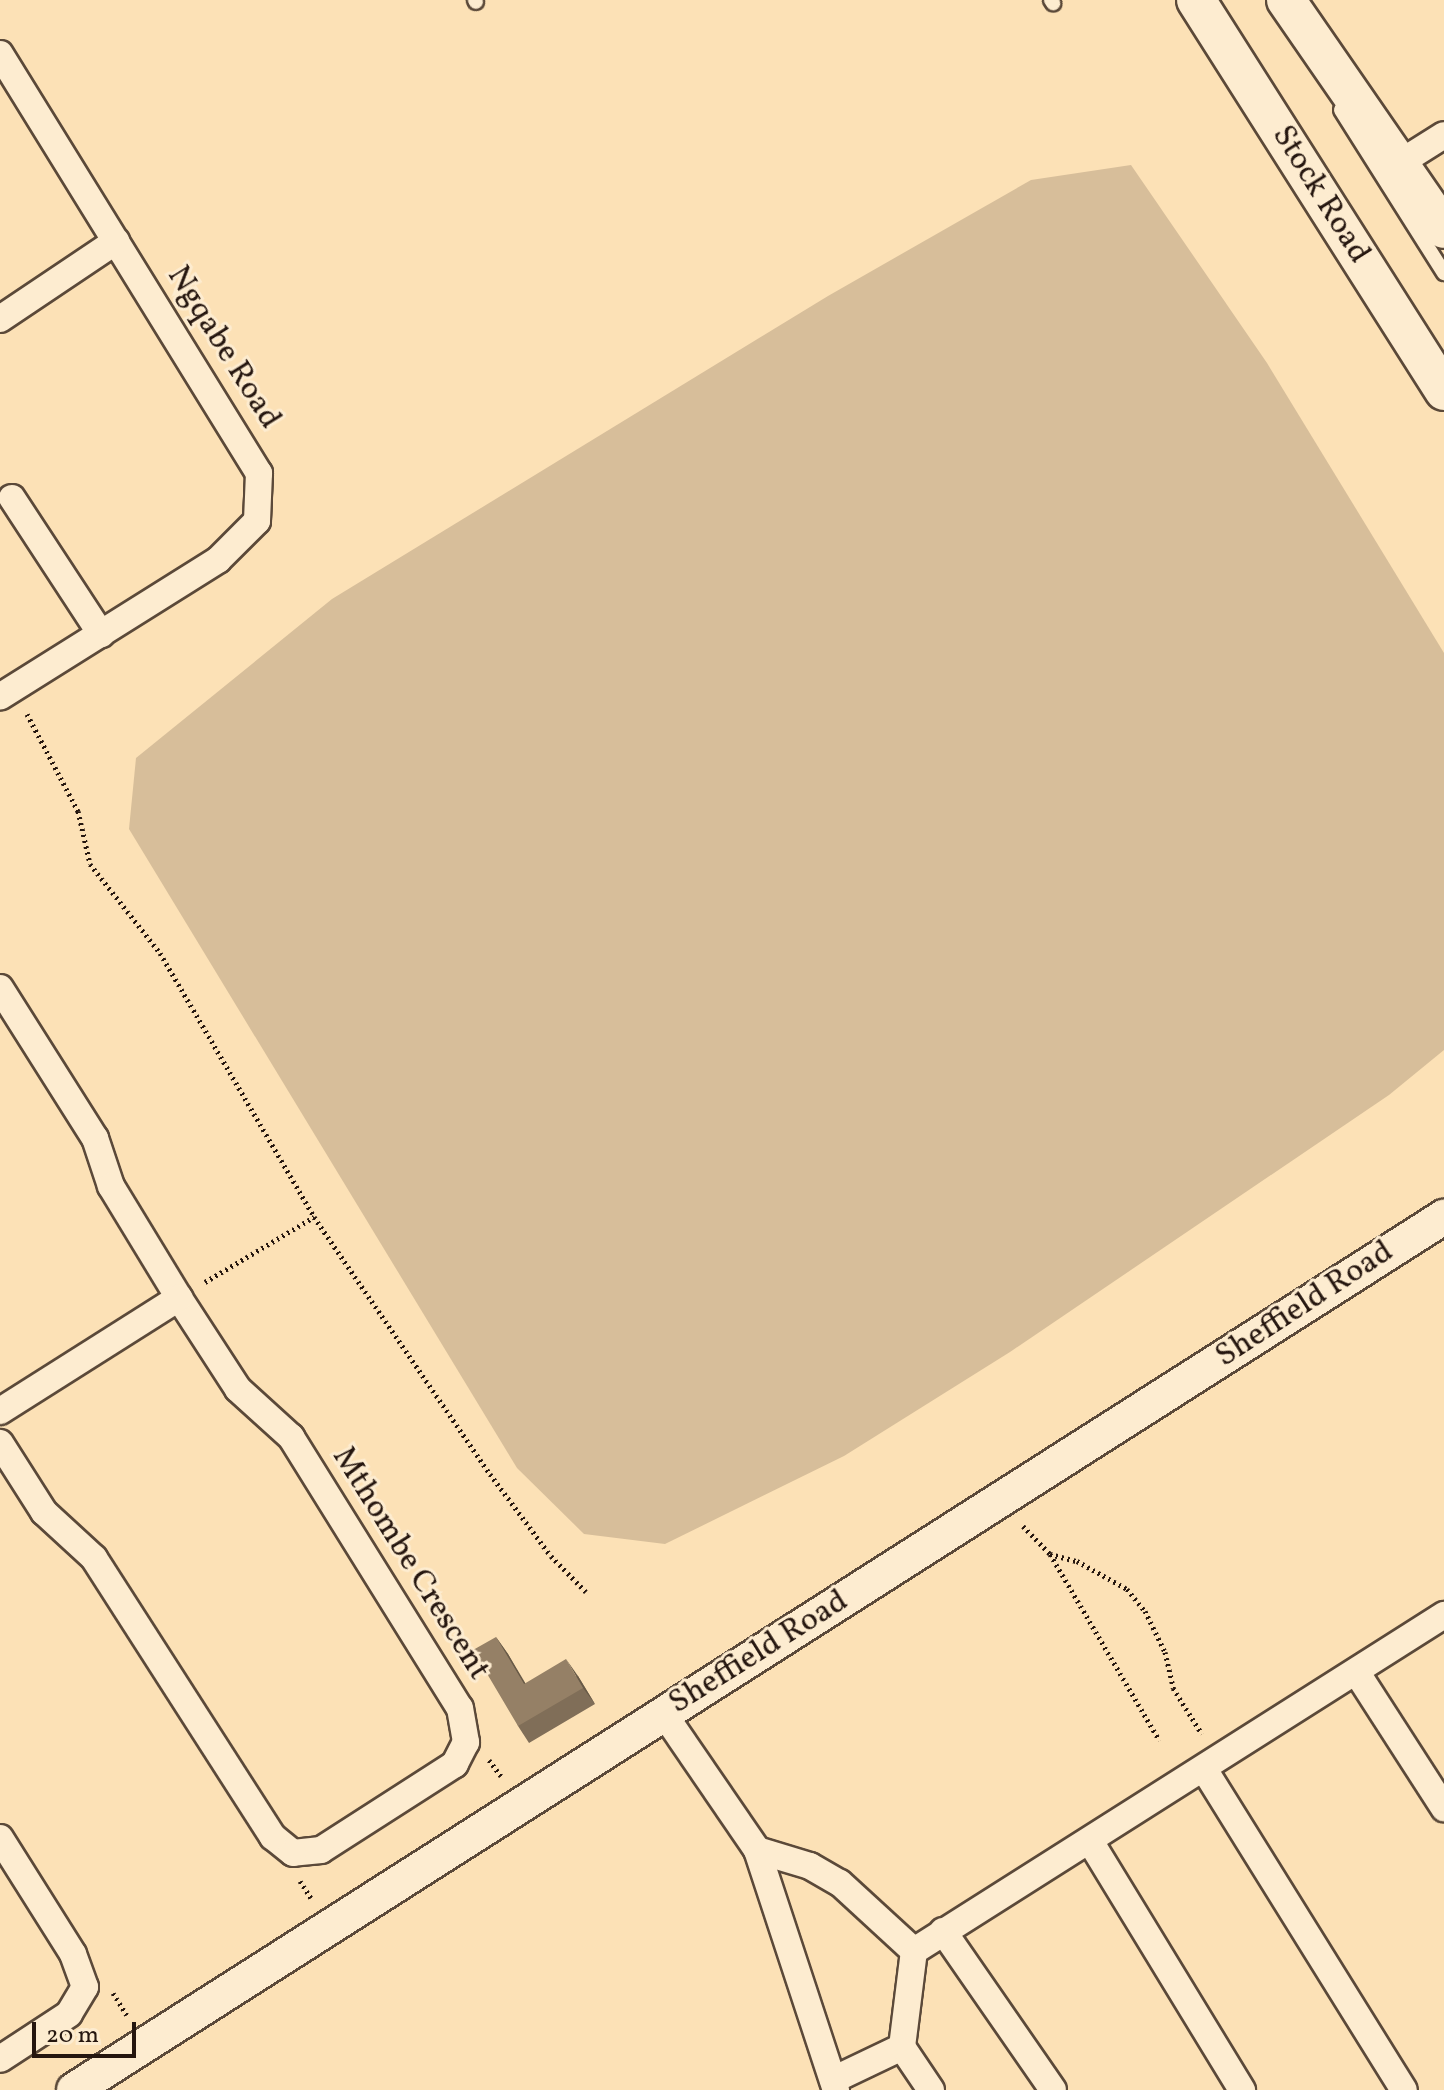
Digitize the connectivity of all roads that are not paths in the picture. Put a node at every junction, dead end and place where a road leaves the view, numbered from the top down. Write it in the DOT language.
graph roads {
  1 [pos="1196,0"];
  2 [pos="1296,15"];
  3 [pos="0,54"];
  4 [pos="1444,135"];
  5 [pos="1398,164"];
  6 [pos="1444,229"];
  7 [pos="116,241"];
  8 [pos="1444,273"];
  9 [pos="0,319"];
  10 [pos="1444,391"];
  11 [pos="12,498"];
  12 [pos="101,634"];
  13 [pos="6,694"];
  14 [pos="0,988"];
  15 [pos="1444,1217"];
  16 [pos="179,1298"];
  17 [pos="0,1411"];
  18 [pos="0,1443"];
  19 [pos="1444,1615"];
  20 [pos="1357,1673"];
  21 [pos="664,1714"];
  22 [pos="1212,1764"];
  23 [pos="1444,1808"];
  24 [pos="0,1838"];
  25 [pos="1090,1841"];
  26 [pos="757,1850"];
  27 [pos="943,1931"];
  28 [pos="914,1951"];
  29 [pos="902,2047"];
  30 [pos="0,2059"];
  31 [pos="835,2085"];
  32 [pos="74,2090"];
  33 [pos="931,2090"];
  34 [pos="1053,2090"];
  35 [pos="1242,2090"];
  36 [pos="1404,2090"];
  1 -- 10 [label="main road, Stock Road"];
  2 -- 5 [label="main road"];
  2 -- 8 [label="lane"];
  3 -- 7 [label="street, Ngqabe Road"];
  4 -- 5 [label="street"];
  5 -- 6 [label="main road"];
  7 -- 9 [label="street"];
  7 -- 12 [label="street, Ngqabe Road"];
  11 -- 12 [label="street"];
  12 -- 13 [label="street, Ngqabe Road"];
  14 -- 16 [label="street, Mthombe Crescent"];
  15 -- 21 [label="street, Sheffield Road"];
  16 -- 17 [label="street"];
  16 -- 18 [label="street, Mthombe Crescent"];
  19 -- 20 [label="street"];
  20 -- 22 [label="street"];
  20 -- 23 [label="street"];
  21 -- 26 [label="street"];
  21 -- 32 [label="street, Sheffield Road"];
  22 -- 25 [label="street"];
  22 -- 36 [label="street"];
  24 -- 30 [label="street"];
  25 -- 27 [label="street"];
  25 -- 35 [label="street"];
  26 -- 28 [label="street"];
  26 -- 31 [label="street"];
  27 -- 28 [label="street"];
  27 -- 34 [label="street"];
  28 -- 29 [label="street"];
  29 -- 31 [label="street"];
  29 -- 33 [label="street"];
}
